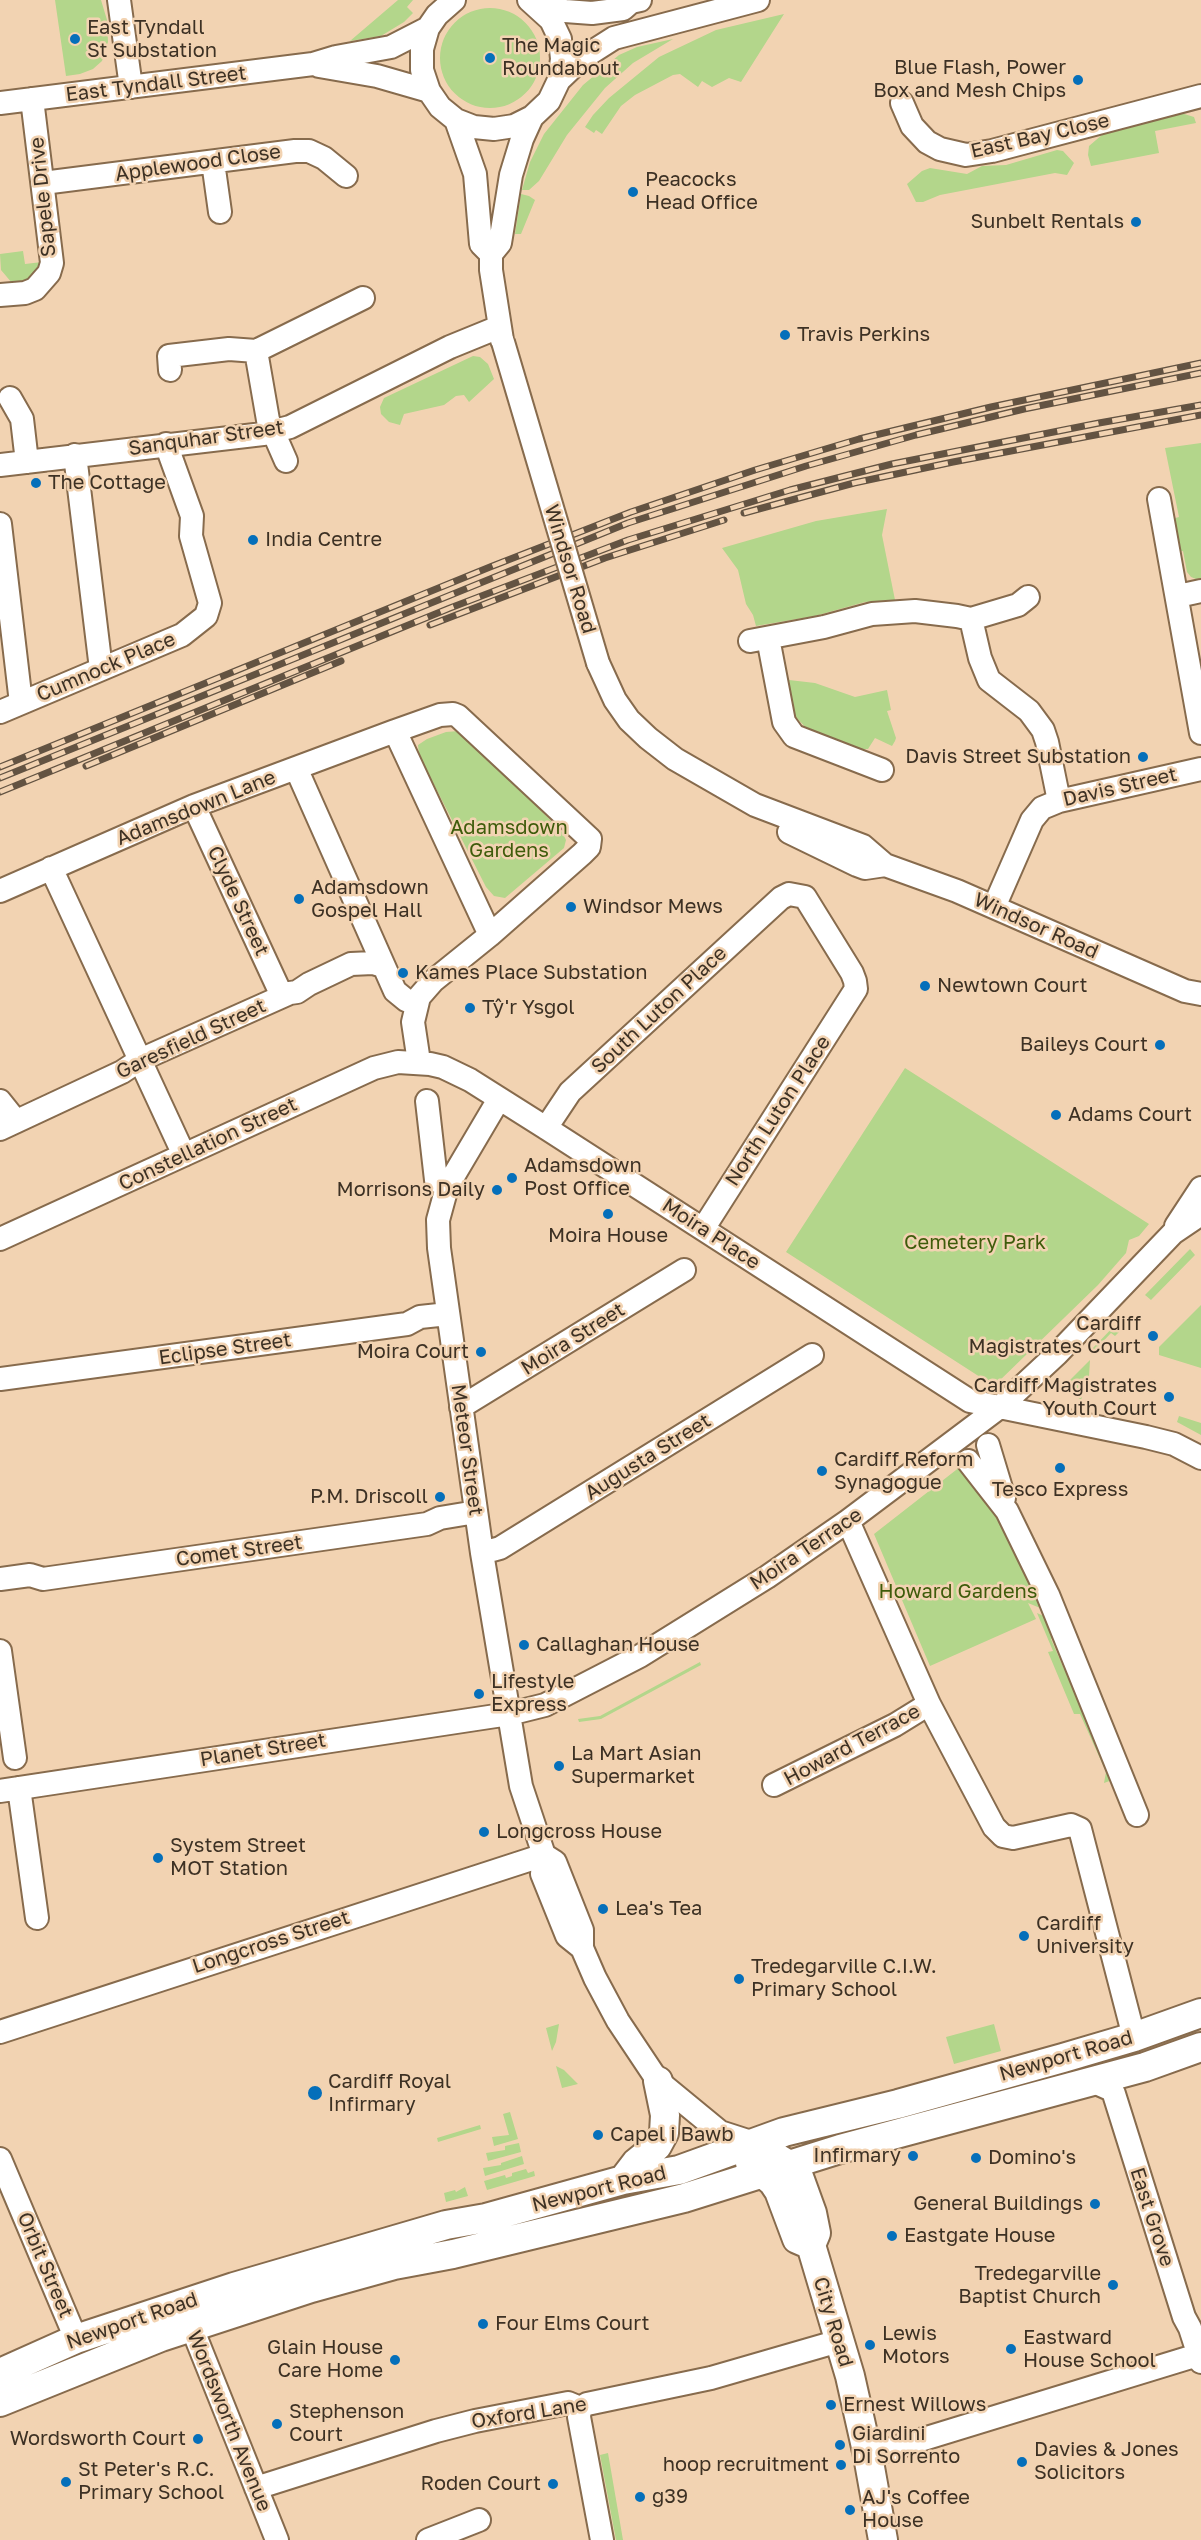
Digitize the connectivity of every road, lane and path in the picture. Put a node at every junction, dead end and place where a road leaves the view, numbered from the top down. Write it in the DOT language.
graph roads {
  1 [pos="119,0"];
  2 [pos="758,0"];
  3 [pos="450,1"];
  4 [pos="633,1"];
  5 [pos="533,3"];
  6 [pos="428,28"];
  7 [pos="313,64"];
  8 [pos="559,80"];
  9 [pos="131,87"];
  10 [pos="429,91"];
  11 [pos="1201,96"];
  12 [pos="33,99"];
  13 [pos="0,103"];
  14 [pos="902,103"];
  15 [pos="532,117"];
  16 [pos="456,120"];
  17 [pos="213,162"];
  18 [pos="346,176"];
  19 [pos="43,183"];
  20 [pos="220,212"];
  21 [pos="491,254"];
  22 [pos="0,295"];
  23 [pos="363,298"];
  24 [pos="501,335"];
  25 [pos="256,351"];
  26 [pos="170,370"];
  27 [pos="10,398"];
  28 [pos="272,432"];
  29 [pos="166,444"];
  30 [pos="75,455"];
  31 [pos="286,461"];
  32 [pos="27,462"];
  33 [pos="0,465"];
  34 [pos="1159,500"];
  35 [pos="0,524"];
  36 [pos="1201,591"];
  37 [pos="1178,596"];
  38 [pos="1028,597"];
  39 [pos="971,619"];
  40 [pos="101,669"];
  41 [pos="21,703"];
  42 [pos="0,712"];
  43 [pos="395,731"];
  44 [pos="1201,732"];
  45 [pos="296,768"];
  46 [pos="1201,769"];
  47 [pos="882,770"];
  48 [pos="1059,801"];
  49 [pos="194,806"];
  50 [pos="51,868"];
  51 [pos="0,891"];
  52 [pos="994,907"];
  53 [pos="490,935"];
  54 [pos="383,966"];
  55 [pos="1193,993"];
  56 [pos="854,994"];
  57 [pos="282,996"];
  58 [pos="416,1004"];
  59 [pos="1201,1011"];
  60 [pos="140,1060"];
  61 [pos="419,1062"];
  62 [pos="499,1099"];
  63 [pos="0,1101"];
  64 [pos="427,1101"];
  65 [pos="8,1125"];
  66 [pos="546,1128"];
  67 [pos="184,1155"];
  68 [pos="447,1187"];
  69 [pos="1201,1188"];
  70 [pos="1201,1214"];
  71 [pos="703,1229"];
  72 [pos="1173,1233"];
  73 [pos="0,1239"];
  74 [pos="684,1270"];
  75 [pos="448,1314"];
  76 [pos="813,1355"];
  77 [pos="0,1379"];
  78 [pos="1001,1406"];
  79 [pos="461,1407"];
  80 [pos="988,1445"];
  81 [pos="1201,1458"];
  82 [pos="968,1461"];
  83 [pos="1007,1511"];
  84 [pos="476,1512"];
  85 [pos="848,1521"];
  86 [pos="482,1553"];
  87 [pos="0,1580"];
  88 [pos="0,1651"];
  89 [pos="929,1704"];
  90 [pos="509,1714"];
  91 [pos="15,1758"];
  92 [pos="774,1785"];
  93 [pos="9,1789"];
  94 [pos="1137,1815"];
  95 [pos="544,1855"];
  96 [pos="37,1918"];
  97 [pos="1201,2013"];
  98 [pos="0,2032"];
  99 [pos="1134,2037"];
  100 [pos="1201,2047"];
  101 [pos="658,2082"];
  102 [pos="1094,2082"];
  103 [pos="734,2141"];
  104 [pos="1,2164"];
  105 [pos="776,2168"];
  106 [pos="623,2180"];
  107 [pos="187,2315"];
  108 [pos="76,2339"];
  109 [pos="839,2341"];
  110 [pos="1200,2357"];
  111 [pos="0,2373"];
  112 [pos="0,2402"];
  113 [pos="580,2408"];
  114 [pos="868,2456"];
  115 [pos="256,2488"];
  116 [pos="479,2520"];
  117 [pos="277,2540"];
  118 [pos="428,2540"];
  119 [pos="602,2540"];
  120 [pos="883,2540"];
  1 -- 9 [label="street"];
  2 -- 8 [label="street"];
  3 -- 6 [label="street"];
  4 -- 5 [label="street"];
  5 -- 8 [label="street"];
  6 -- 7 [label="street, East Tyndall Street"];
  6 -- 10 [label="street"];
  7 -- 9 [label="street, East Tyndall Street"];
  7 -- 10 [label="street, East Tyndall Street"];
  8 -- 15 [label="street"];
  9 -- 12 [label="street, East Tyndall Street"];
  10 -- 16 [label="street"];
  11 -- 14 [label="street, East Bay Close"];
  12 -- 13 [label="street, East Tyndall Street"];
  12 -- 19 [label="street, Sapele Drive"];
  15 -- 16 [label="street"];
  15 -- 21 [label="street, Windsor Road"];
  16 -- 21 [label="street, Windsor Road"];
  17 -- 18 [label="street, Applewood Close"];
  17 -- 19 [label="street, Applewood Close"];
  17 -- 20 [label="street"];
  19 -- 22 [label="street, Sapele Drive"];
  21 -- 24 [label="street, Windsor Road"];
  23 -- 25 [label="street"];
  24 -- 28 [label="street, Sanquhar Street"];
  24 -- 52 [label="street, Windsor Road, bridge"];
  25 -- 26 [label="street"];
  25 -- 28 [label="street"];
  27 -- 32 [label="street"];
  28 -- 29 [label="street, Sanquhar Street"];
  28 -- 31 [label="street"];
  29 -- 30 [label="street, Sanquhar Street"];
  29 -- 40 [label="street, Cumnock Place"];
  30 -- 32 [label="street, Sanquhar Street"];
  30 -- 40 [label="street"];
  32 -- 33 [label="street, Sanquhar Street"];
  34 -- 37 [label="street"];
  35 -- 41 [label="street"];
  36 -- 37 [label="street"];
  37 -- 44 [label="street"];
  38 -- 39 [label="street"];
  39 -- 47 [label="street"];
  39 -- 48 [label="street"];
  40 -- 41 [label="street, Cumnock Place"];
  41 -- 42 [label="street, Cumnock Place"];
  43 -- 45 [label="street, Adamsdown Lane"];
  43 -- 53 [label="street"];
  43 -- 53 [label="street, Adamsdown Lane"];
  45 -- 49 [label="street, Adamsdown Lane"];
  45 -- 54 [label="street"];
  46 -- 48 [label="street, Davis Street"];
  48 -- 52 [label="street, Davis Street"];
  49 -- 50 [label="street, Adamsdown Lane"];
  49 -- 57 [label="street, Clyde Street"];
  50 -- 51 [label="street, Adamsdown Lane"];
  50 -- 60 [label="street"];
  52 -- 55 [label="street, Windsor Road"];
  53 -- 58 [label="street"];
  54 -- 57 [label="street, Garesfield Street"];
  54 -- 58 [label="street"];
  55 -- 59 [label="street, Windsor Road"];
  56 -- 66 [label="street, South Luton Place"];
  56 -- 71 [label="street, North Luton Place"];
  57 -- 60 [label="street, Garesfield Street"];
  58 -- 61 [label="street"];
  60 -- 65 [label="street, Garesfield Street"];
  60 -- 67 [label="street"];
  61 -- 62 [label="street, Moira Place"];
  61 -- 67 [label="street, Constellation Street"];
  62 -- 66 [label="street, Moira Place"];
  62 -- 68 [label="street, Meteor Street"];
  63 -- 65 [label="street"];
  64 -- 68 [label="street"];
  66 -- 71 [label="street, Moira Place"];
  67 -- 73 [label="street, Constellation Street"];
  68 -- 75 [label="street, Meteor Street"];
  69 -- 72 [label="street, Moira Terrace"];
  70 -- 72 [label="street, Moira Terrace"];
  71 -- 78 [label="street, Moira Place"];
  72 -- 78 [label="street, Moira Terrace"];
  74 -- 79 [label="street, Moira Street"];
  75 -- 77 [label="street, Eclipse Street"];
  75 -- 79 [label="street, Meteor Street"];
  76 -- 86 [label="street, Augusta Street"];
  78 -- 81 [label="street, Moira Place"];
  78 -- 85 [label="street, Moira Terrace"];
  79 -- 84 [label="street, Meteor Street"];
  80 -- 83 [label="street"];
  82 -- 83 [label="street"];
  83 -- 94 [label="street"];
  84 -- 86 [label="street, Meteor Street"];
  84 -- 87 [label="street, Comet Street"];
  85 -- 89 [label="street"];
  85 -- 90 [label="street, Moira Terrace"];
  86 -- 90 [label="street, Meteor Street"];
  88 -- 91 [label="street"];
  89 -- 92 [label="street, Howard Terrace"];
  89 -- 99 [label="street"];
  90 -- 93 [label="street, Planet Street"];
  90 -- 95 [label="street, Meteor Street"];
  93 -- 96 [label="street"];
  95 -- 98 [label="street, Longcross Street"];
  95 -- 101 [label="street, Meteor Street"];
  97 -- 99 [label="main road, Newport Road"];
  99 -- 103 [label="main road, Newport Road"];
  100 -- 102 [label="main road, Newport Road"];
  101 -- 103 [label="street, Meteor Street"];
  101 -- 106 [label="main road"];
  102 -- 105 [label="main road, Newport Road"];
  102 -- 110 [label="street, East Grove"];
  103 -- 105 [label="main road"];
  103 -- 106 [label="main road, Newport Road"];
  104 -- 108 [label="street, Orbit Street"];
  105 -- 107 [label="main road, Newport Road"];
  105 -- 109 [label="main road, City Road"];
  106 -- 107 [label="main road, Newport Road"];
  107 -- 108 [label="main road, Newport Road"];
  107 -- 112 [label="main road, Newport Road"];
  107 -- 115 [label="street, Wordsworth Avenue"];
  108 -- 111 [label="main road, Newport Road"];
  109 -- 113 [label="street, Oxford Lane"];
  109 -- 114 [label="main road, City Road"];
  110 -- 114 [label="street"];
  113 -- 115 [label="street, Oxford Lane"];
  113 -- 119 [label="street"];
  114 -- 120 [label="main road, City Road"];
  115 -- 117 [label="street, Wordsworth Avenue"];
  116 -- 118 [label="street"];
}
